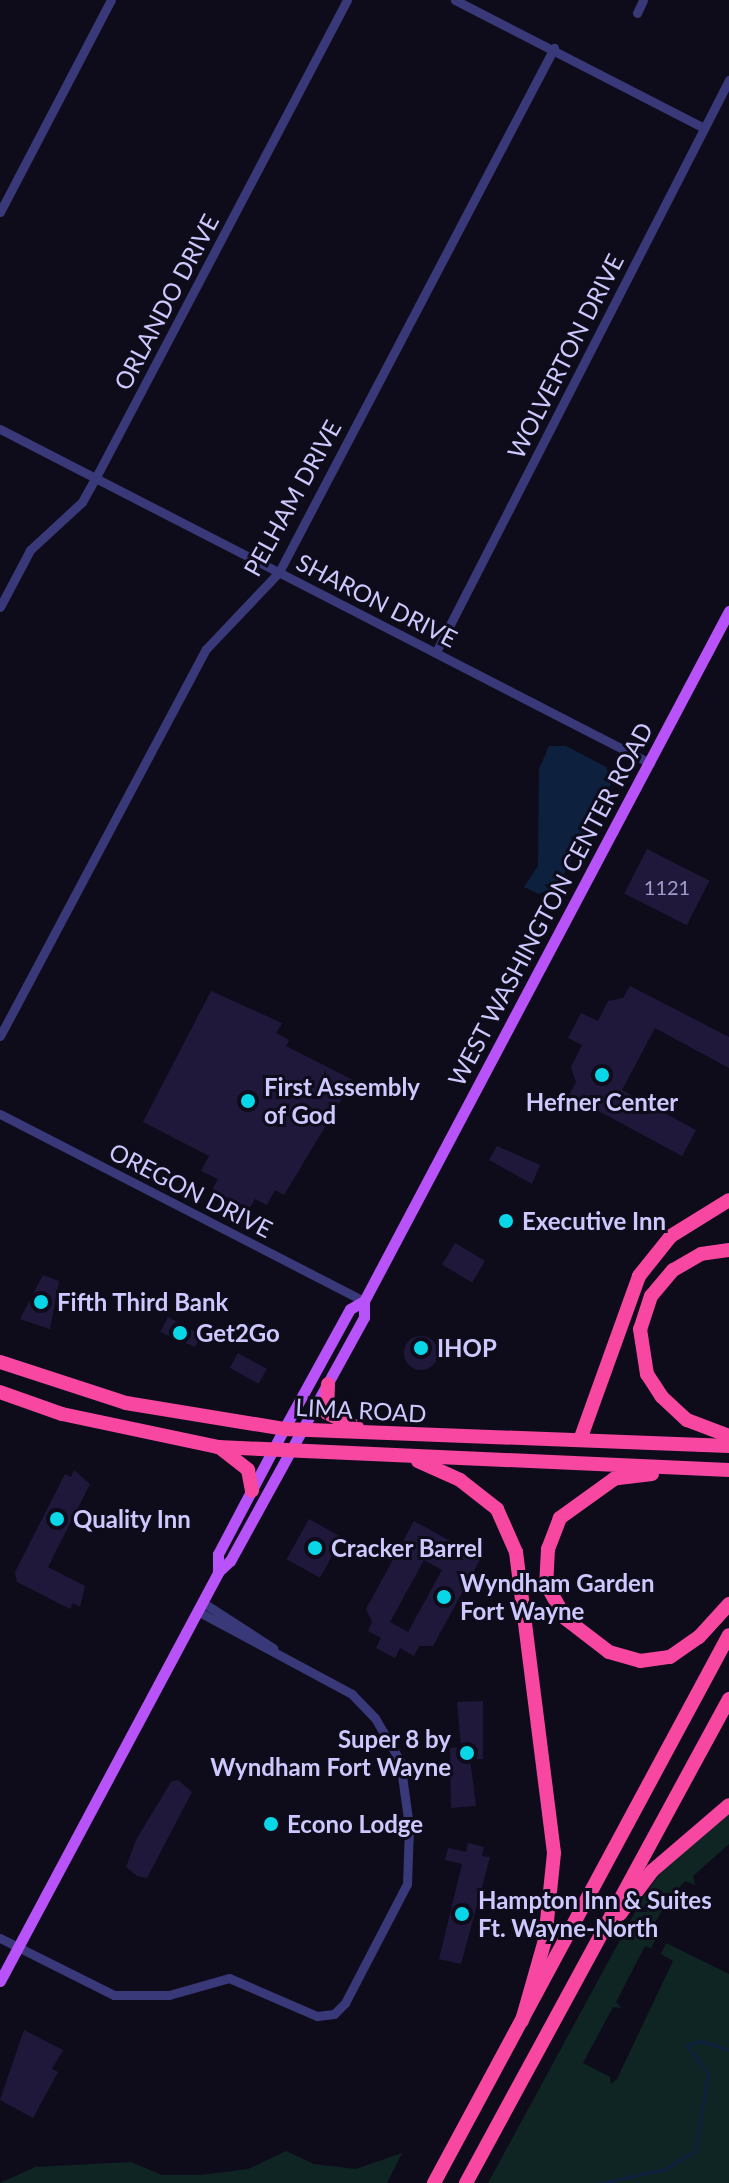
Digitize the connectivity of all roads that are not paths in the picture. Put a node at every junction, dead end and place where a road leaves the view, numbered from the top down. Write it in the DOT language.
graph roads {
  1 [pos="111,0"];
  2 [pos="347,0"];
  3 [pos="455,0"];
  4 [pos="643,0"];
  5 [pos="637,13"];
  6 [pos="554,48"];
  7 [pos="729,80"];
  8 [pos="704,128"];
  9 [pos="0,212"];
  10 [pos="0,429"];
  11 [pos="95,479"];
  12 [pos="279,572"];
  13 [pos="0,607"];
  14 [pos="729,611"];
  15 [pos="436,652"];
  16 [pos="650,763"];
  17 [pos="0,1036"];
  18 [pos="0,1114"];
  19 [pos="729,1200"];
  20 [pos="729,1250"];
  21 [pos="364,1301"];
  22 [pos="0,1362"];
  23 [pos="328,1384"];
  24 [pos="0,1392"];
  25 [pos="284,1429"];
  26 [pos="301,1430"];
  27 [pos="374,1434"];
  28 [pos="729,1436"];
  29 [pos="580,1440"];
  30 [pos="729,1446"];
  31 [pos="218,1447"];
  32 [pos="274,1450"];
  33 [pos="290,1451"];
  34 [pos="410,1457"];
  35 [pos="691,1469"];
  36 [pos="729,1470"];
  37 [pos="252,1491"];
  38 [pos="218,1572"];
  39 [pos="729,1604"];
  40 [pos="200,1606"];
  41 [pos="729,1635"];
  42 [pos="729,1699"];
  43 [pos="729,1805"];
  44 [pos="0,1938"];
  45 [pos="19,1946"];
  46 [pos="587,1960"];
  47 [pos="0,1981"];
  48 [pos="522,2021"];
  49 [pos="434,2183"];
  50 [pos="466,2183"];
  1 -- 9 [label="street"];
  2 -- 11 [label="street, ORLANDO DRIVE"];
  3 -- 6 [label="street"];
  4 -- 5 [label="street"];
  6 -- 8 [label="street"];
  6 -- 12 [label="street, PELHAM DRIVE"];
  7 -- 8 [label="street, WOLVERTON DRIVE"];
  8 -- 15 [label="street, WOLVERTON DRIVE"];
  10 -- 11 [label="street, SHARON DRIVE"];
  11 -- 12 [label="street, SHARON DRIVE"];
  11 -- 13 [label="street, ORLANDO DRIVE"];
  12 -- 15 [label="street, SHARON DRIVE"];
  12 -- 17 [label="street, PELHAM DRIVE"];
  14 -- 16 [label="main road, WEST WASHINGTON CENTER ROAD"];
  15 -- 16 [label="street, SHARON DRIVE"];
  16 -- 21 [label="main road, WEST WASHINGTON CENTER ROAD"];
  18 -- 21 [label="street, OREGON DRIVE"];
  19 -- 29 [label="highway"];
  20 -- 28 [label="highway"];
  21 -- 23 [label="main road, WEST WASHINGTON CENTER ROAD"];
  21 -- 25 [label="main road, WEST WASHINGTON CENTER ROAD"];
  22 -- 25 [label="highway, LIMA ROAD"];
  23 -- 26 [label="main road, WEST WASHINGTON CENTER ROAD"];
  23 -- 27 [label="highway"];
  24 -- 31 [label="highway, LIMA ROAD"];
  25 -- 26 [label="highway, LIMA ROAD"];
  25 -- 32 [label="main road, WEST WASHINGTON CENTER ROAD"];
  26 -- 27 [label="highway, LIMA ROAD"];
  26 -- 33 [label="main road, WEST WASHINGTON CENTER ROAD"];
  27 -- 29 [label="highway, LIMA ROAD"];
  29 -- 30 [label="highway, LIMA ROAD"];
  31 -- 32 [label="highway, LIMA ROAD"];
  31 -- 37 [label="highway"];
  32 -- 33 [label="highway, LIMA ROAD"];
  32 -- 37 [label="main road, WEST WASHINGTON CENTER ROAD"];
  33 -- 34 [label="highway, LIMA ROAD"];
  33 -- 38 [label="main road, WEST WASHINGTON CENTER ROAD"];
  34 -- 35 [label="highway, LIMA ROAD"];
  34 -- 48 [label="highway"];
  35 -- 36 [label="highway, LIMA ROAD"];
  35 -- 39 [label="highway"];
  37 -- 38 [label="main road, WEST WASHINGTON CENTER ROAD"];
  38 -- 40 [label="main road, WEST WASHINGTON CENTER ROAD"];
  40 -- 45 [label="main road, WEST WASHINGTON CENTER ROAD"];
  40 -- 45 [label="street"];
  41 -- 48 [label="highway"];
  42 -- 46 [label="highway"];
  43 -- 46 [label="highway"];
  44 -- 45 [label="street"];
  45 -- 47 [label="main road, WEST WASHINGTON CENTER ROAD"];
  46 -- 50 [label="highway"];
  48 -- 49 [label="highway"];
}
